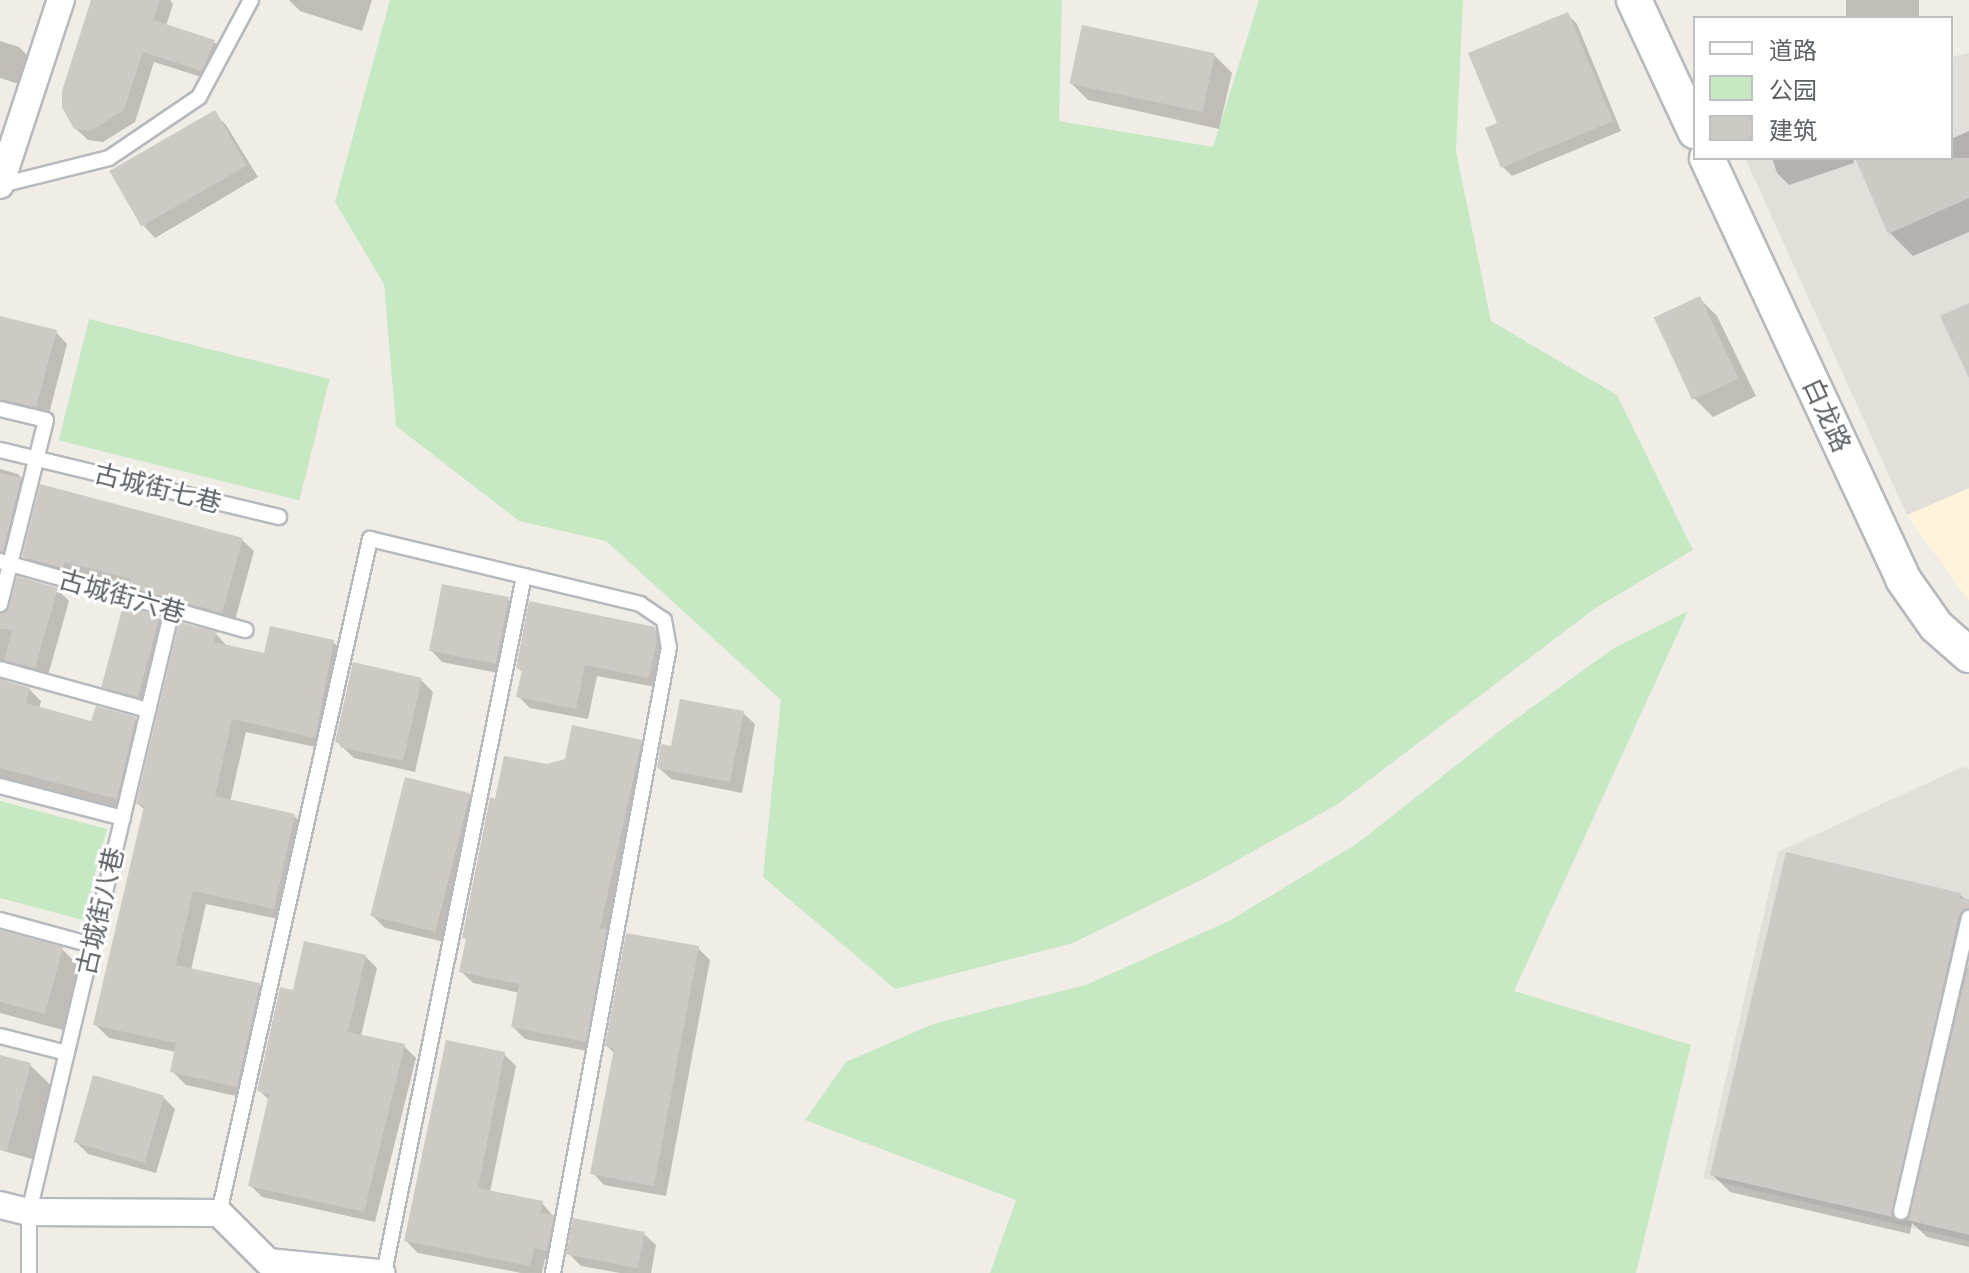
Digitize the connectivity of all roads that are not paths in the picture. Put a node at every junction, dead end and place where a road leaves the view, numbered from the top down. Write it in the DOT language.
graph roads {
  1 [pos="61,0"];
  2 [pos="251,0"];
  3 [pos="1634,0"];
  4 [pos="1693,127"];
  5 [pos="1708,160"];
  6 [pos="1,185"];
  7 [pos="0,409"];
  8 [pos="0,450"];
  9 [pos="37,459"];
  10 [pos="279,517"];
  11 [pos="5,562"];
  12 [pos="524,576"];
  13 [pos="0,604"];
  14 [pos="172,610"];
  15 [pos="245,630"];
  16 [pos="1969,655"];
  17 [pos="0,669"];
  18 [pos="148,710"];
  19 [pos="0,786"];
  20 [pos="123,818"];
  21 [pos="1969,918"];
  22 [pos="0,920"];
  23 [pos="92,945"];
  24 [pos="0,1036"];
  25 [pos="67,1053"];
  26 [pos="0,1205"];
  27 [pos="29,1212"];
  28 [pos="1901,1212"];
  29 [pos="219,1213"];
  30 [pos="267,1267"];
  31 [pos="29,1273"];
  32 [pos="383,1273"];
  33 [pos="553,1273"];
  1 -- 6 [label="street"];
  2 -- 6 [label="lane"];
  3 -- 4 [label="street"];
  5 -- 16 [label="street, 白龙路"];
  7 -- 9 [label="lane"];
  8 -- 9 [label="lane, 古城街七巷"];
  9 -- 10 [label="lane, 古城街七巷"];
  9 -- 11 [label="lane"];
  11 -- 13 [label="lane"];
  11 -- 14 [label="lane, 古城街六巷"];
  12 -- 29 [label="lane"];
  12 -- 32 [label="lane"];
  12 -- 33 [label="lane"];
  14 -- 15 [label="lane, 古城街六巷"];
  14 -- 18 [label="lane, 古城街八巷"];
  17 -- 18 [label="lane"];
  18 -- 20 [label="lane, 古城街八巷"];
  19 -- 20 [label="lane"];
  20 -- 23 [label="lane, 古城街八巷"];
  21 -- 28 [label="lane"];
  22 -- 23 [label="lane"];
  23 -- 25 [label="lane, 古城街八巷"];
  24 -- 25 [label="lane"];
  25 -- 27 [label="lane, 古城街八巷"];
  26 -- 27 [label="street"];
  27 -- 29 [label="street"];
  27 -- 31 [label="lane, 古城街八巷"];
  29 -- 30 [label="street"];
  30 -- 32 [label="street"];
}
